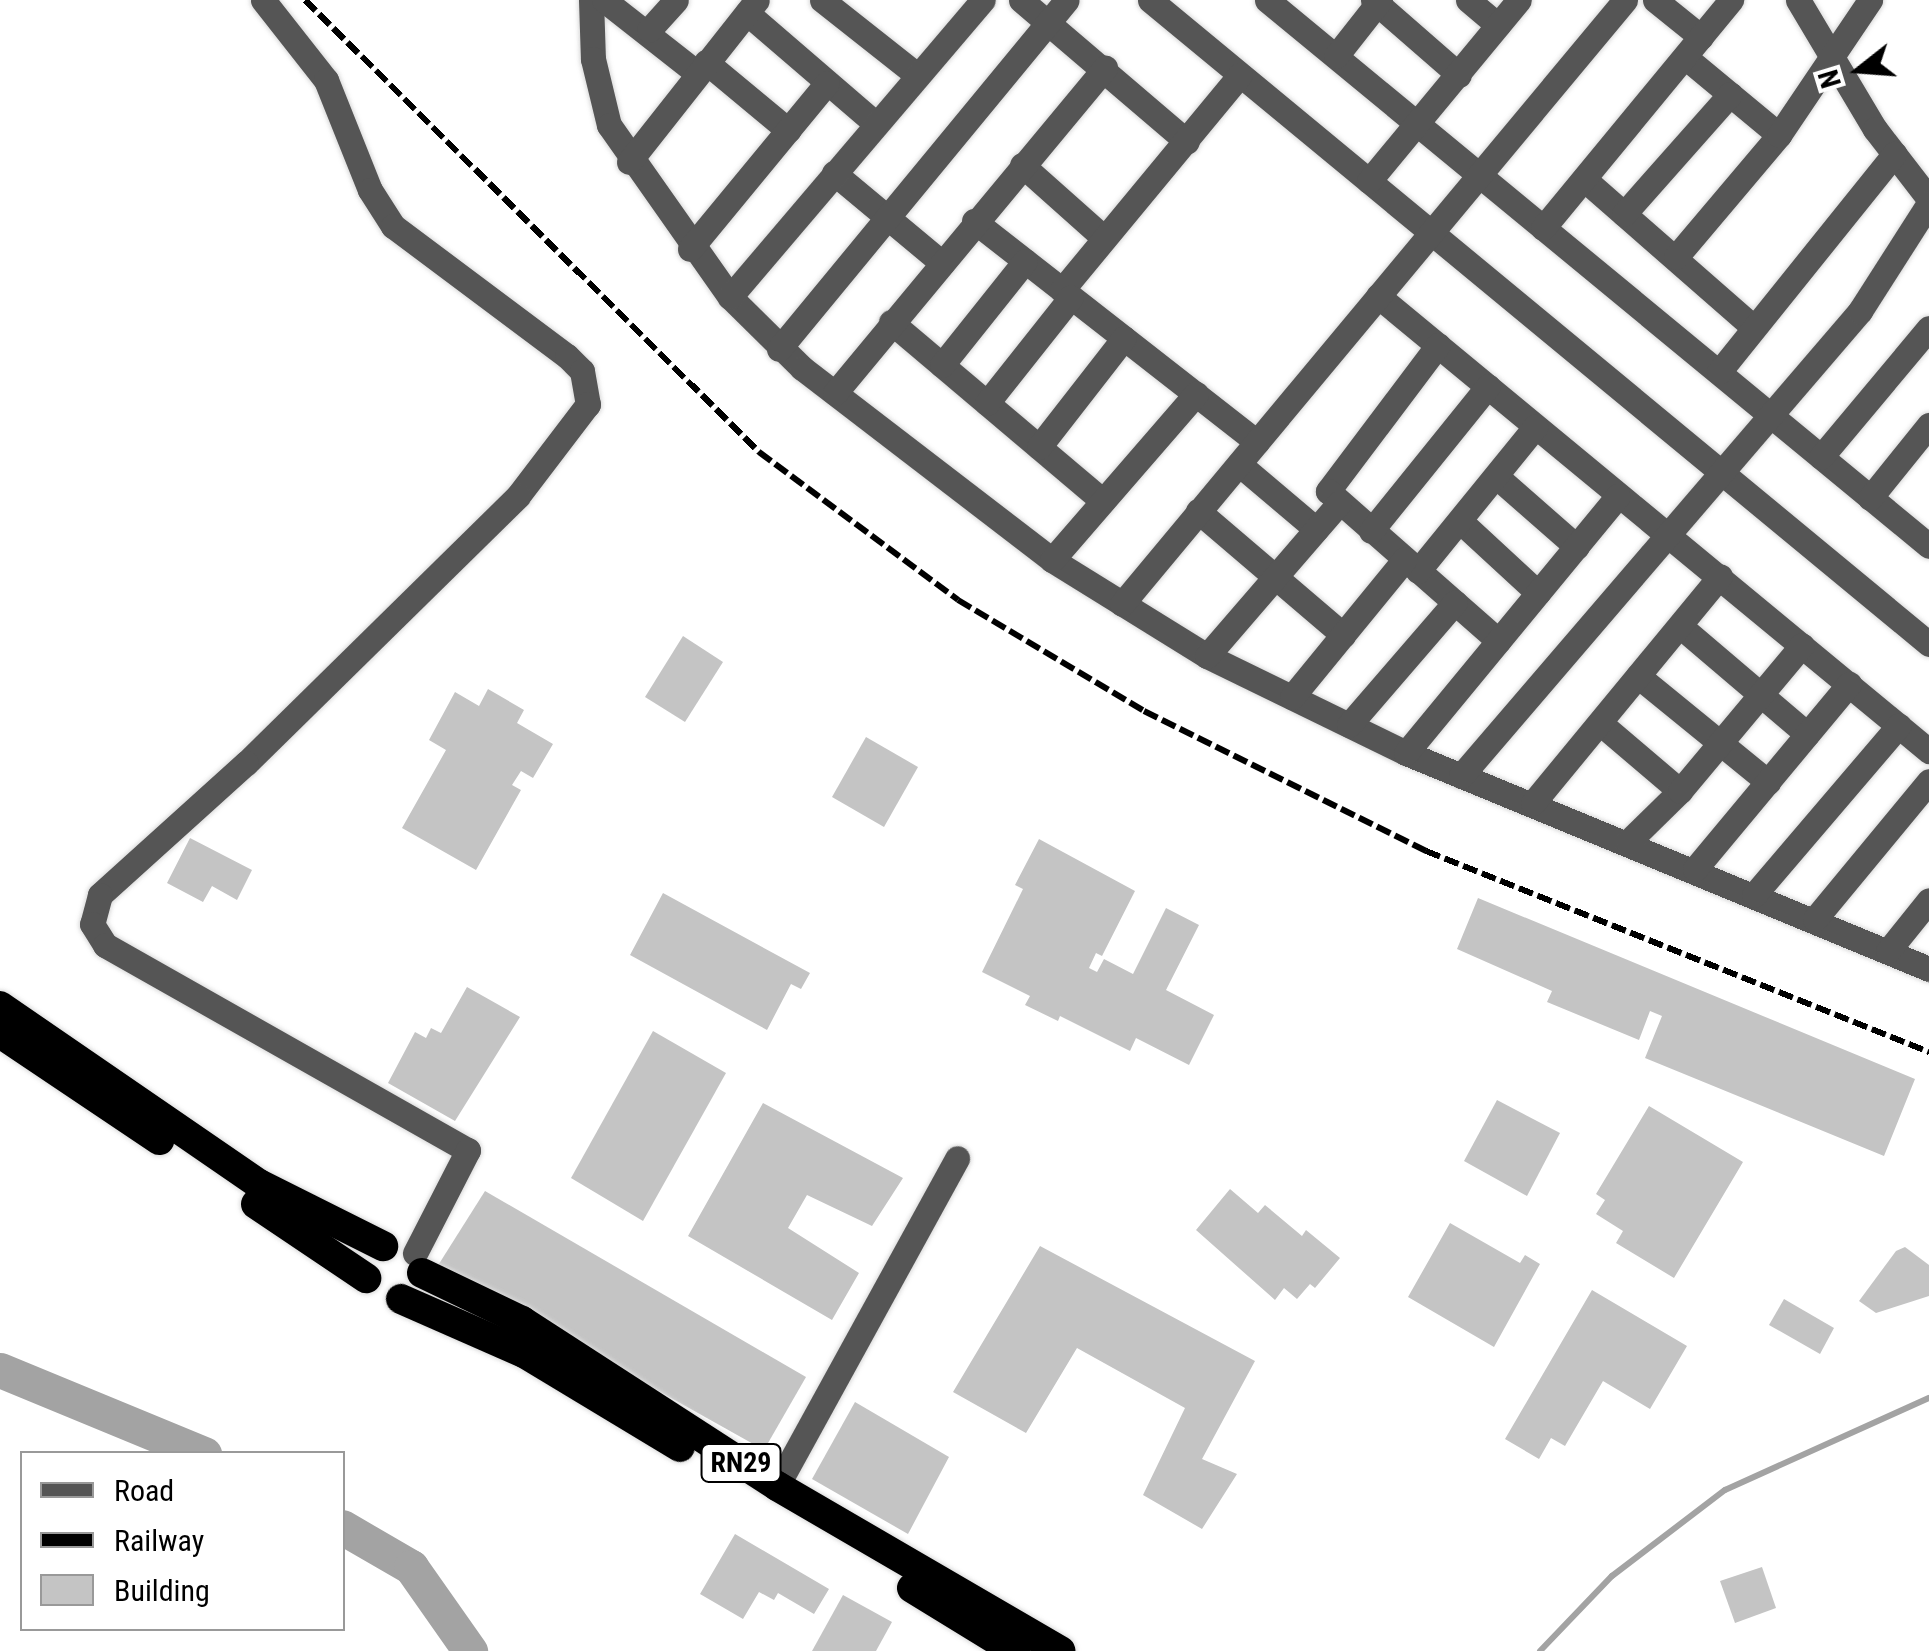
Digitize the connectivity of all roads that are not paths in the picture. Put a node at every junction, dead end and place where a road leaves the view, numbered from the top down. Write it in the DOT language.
graph roads {
  1 [pos="263,0"];
  2 [pos="591,0"];
  3 [pos="604,0"];
  4 [pos="676,0"];
  5 [pos="983,0"];
  6 [pos="1021,0"];
  7 [pos="1068,0"];
  8 [pos="1150,0"];
  9 [pos="1267,0"];
  10 [pos="1468,0"];
  11 [pos="1519,0"];
  12 [pos="1624,0"];
  13 [pos="1654,0"];
  14 [pos="1731,0"];
  15 [pos="1798,0"];
  16 [pos="1870,0"];
  17 [pos="1377,1"];
  18 [pos="831,3"];
  19 [pos="752,6"];
  20 [pos="1048,22"];
  21 [pos="1498,25"];
  22 [pos="649,30"];
  23 [pos="1693,47"];
  24 [pos="1833,53"];
  25 [pos="1336,56"];
  26 [pos="702,68"];
  27 [pos="1105,68"];
  28 [pos="918,75"];
  29 [pos="1240,75"];
  30 [pos="1459,75"];
  31 [pos="826,83"];
  32 [pos="1730,94"];
  33 [pos="876,124"];
  34 [pos="1420,124"];
  35 [pos="788,130"];
  36 [pos="1778,135"];
  37 [pos="1187,142"];
  38 [pos="1894,154"];
  39 [pos="629,162"];
  40 [pos="1022,165"];
  41 [pos="834,173"];
  42 [pos="1479,174"];
  43 [pos="1584,179"];
  44 [pos="1368,181"];
  45 [pos="1929,201"];
  46 [pos="1624,214"];
  47 [pos="890,219"];
  48 [pos="974,221"];
  49 [pos="1543,228"];
  50 [pos="1428,231"];
  51 [pos="1104,238"];
  52 [pos="690,249"];
  53 [pos="1676,256"];
  54 [pos="1025,261"];
  55 [pos="942,263"];
  56 [pos="1067,294"];
  57 [pos="1378,296"];
  58 [pos="730,297"];
  59 [pos="891,322"];
  60 [pos="1753,327"];
  61 [pos="1929,328"];
  62 [pos="1124,338"];
  63 [pos="1438,345"];
  64 [pos="780,349"];
  65 [pos="942,364"];
  66 [pos="1718,372"];
  67 [pos="1488,386"];
  68 [pos="835,392"];
  69 [pos="1196,394"];
  70 [pos="987,403"];
  71 [pos="1771,416"];
  72 [pos="1929,425"];
  73 [pos="1535,427"];
  74 [pos="1256,442"];
  75 [pos="1039,447"];
  76 [pos="1820,457"];
  77 [pos="1239,464"];
  78 [pos="1724,474"];
  79 [pos="1497,477"];
  80 [pos="1618,496"];
  81 [pos="1870,498"];
  82 [pos="1103,501"];
  83 [pos="1339,503"];
  84 [pos="1198,512"];
  85 [pos="1460,521"];
  86 [pos="1316,530"];
  87 [pos="1372,531"];
  88 [pos="1670,536"];
  89 [pos="1926,537"];
  90 [pos="1577,547"];
  91 [pos="1052,560"];
  92 [pos="1411,565"];
  93 [pos="1720,576"];
  94 [pos="1276,577"];
  95 [pos="1538,593"];
  96 [pos="1454,602"];
  97 [pos="1122,604"];
  98 [pos="1680,626"];
  99 [pos="1343,635"];
  100 [pos="1499,640"];
  101 [pos="1802,644"];
  102 [pos="1929,644"];
  103 [pos="1207,656"];
  104 [pos="1638,676"];
  105 [pos="1849,684"];
  106 [pos="1762,694"];
  107 [pos="1292,697"];
  108 [pos="1600,723"];
  109 [pos="1349,725"];
  110 [pos="1899,725"];
  111 [pos="1806,734"];
  112 [pos="1719,745"];
  113 [pos="1929,750"];
  114 [pos="1406,752"];
  115 [pos="1461,776"];
  116 [pos="1929,781"];
  117 [pos="1768,782"];
  118 [pos="1680,791"];
  119 [pos="1533,803"];
  120 [pos="1628,842"];
  121 [pos="1695,868"];
  122 [pos="1754,895"];
  123 [pos="1929,900"];
  124 [pos="1815,918"];
  125 [pos="1888,951"];
  126 [pos="1929,969"];
  127 [pos="0,1006"];
  128 [pos="0,1033"];
  129 [pos="958,1158"];
  130 [pos="405,1254"];
  131 [pos="366,1278"];
  132 [pos="401,1300"];
  133 [pos="777,1486"];
  134 [pos="922,1582"];
  135 [pos="1015,1651"];
  136 [pos="1061,1651"];
  1 -- 130 [label="street"];
  2 -- 39 [label="street"];
  3 -- 22 [label="street"];
  4 -- 22 [label="street"];
  5 -- 28 [label="street"];
  6 -- 20 [label="street"];
  7 -- 20 [label="street"];
  8 -- 29 [label="street"];
  9 -- 25 [label="street"];
  10 -- 21 [label="street"];
  11 -- 21 [label="street"];
  12 -- 42 [label="street"];
  13 -- 23 [label="street"];
  14 -- 23 [label="street"];
  15 -- 24 [label="street"];
  16 -- 24 [label="street"];
  17 -- 25 [label="street"];
  17 -- 30 [label="street"];
  18 -- 28 [label="street"];
  19 -- 26 [label="street"];
  19 -- 31 [label="street"];
  20 -- 27 [label="street"];
  20 -- 47 [label="street"];
  21 -- 30 [label="street"];
  22 -- 26 [label="street"];
  23 -- 32 [label="street"];
  23 -- 43 [label="street"];
  24 -- 36 [label="street"];
  24 -- 38 [label="street"];
  25 -- 34 [label="street"];
  26 -- 35 [label="street"];
  26 -- 39 [label="street"];
  27 -- 37 [label="street"];
  27 -- 40 [label="street"];
  28 -- 33 [label="street"];
  29 -- 37 [label="street"];
  29 -- 44 [label="street"];
  30 -- 34 [label="street"];
  31 -- 33 [label="street"];
  31 -- 35 [label="street"];
  32 -- 36 [label="street"];
  32 -- 46 [label="street"];
  33 -- 41 [label="street"];
  34 -- 42 [label="street"];
  34 -- 44 [label="street"];
  35 -- 52 [label="street"];
  36 -- 53 [label="street"];
  37 -- 51 [label="street"];
  38 -- 45 [label="street"];
  38 -- 60 [label="street"];
  39 -- 52 [label="street"];
  40 -- 48 [label="street"];
  40 -- 51 [label="street"];
  41 -- 47 [label="street"];
  41 -- 58 [label="street"];
  42 -- 49 [label="street"];
  42 -- 50 [label="street"];
  43 -- 46 [label="street"];
  43 -- 49 [label="street"];
  44 -- 50 [label="street"];
  45 -- 71 [label="street"];
  46 -- 53 [label="street"];
  47 -- 55 [label="street"];
  47 -- 64 [label="street"];
  48 -- 54 [label="street"];
  48 -- 55 [label="street"];
  49 -- 66 [label="street"];
  50 -- 57 [label="street"];
  50 -- 78 [label="street"];
  51 -- 56 [label="street"];
  52 -- 58 [label="street"];
  53 -- 60 [label="street"];
  54 -- 56 [label="street"];
  54 -- 65 [label="street"];
  55 -- 59 [label="street"];
  56 -- 62 [label="street"];
  56 -- 70 [label="street"];
  57 -- 63 [label="street"];
  57 -- 74 [label="street"];
  58 -- 64 [label="street"];
  59 -- 65 [label="street"];
  59 -- 68 [label="street"];
  60 -- 66 [label="street"];
  61 -- 76 [label="street"];
  62 -- 69 [label="street"];
  62 -- 75 [label="street"];
  63 -- 67 [label="street"];
  63 -- 83 [label="street"];
  64 -- 68 [label="street"];
  65 -- 70 [label="street"];
  66 -- 71 [label="street"];
  67 -- 73 [label="street"];
  67 -- 87 [label="street"];
  68 -- 91 [label="street"];
  69 -- 74 [label="street"];
  69 -- 82 [label="street"];
  70 -- 75 [label="street"];
  71 -- 76 [label="street"];
  71 -- 78 [label="street"];
  72 -- 81 [label="street"];
  73 -- 79 [label="street"];
  73 -- 80 [label="street"];
  74 -- 77 [label="street"];
  75 -- 82 [label="street"];
  76 -- 81 [label="street"];
  77 -- 84 [label="street"];
  77 -- 86 [label="street"];
  78 -- 88 [label="street"];
  78 -- 102 [label="street"];
  79 -- 85 [label="street"];
  79 -- 90 [label="street"];
  80 -- 88 [label="street"];
  80 -- 90 [label="street"];
  81 -- 89 [label="street"];
  82 -- 91 [label="street"];
  83 -- 86 [label="street"];
  83 -- 87 [label="street"];
  84 -- 94 [label="street"];
  84 -- 97 [label="street"];
  85 -- 92 [label="street"];
  85 -- 95 [label="street"];
  86 -- 94 [label="street"];
  87 -- 92 [label="street"];
  88 -- 93 [label="street"];
  88 -- 115 [label="street"];
  90 -- 95 [label="street"];
  91 -- 97 [label="street"];
  92 -- 96 [label="street"];
  92 -- 99 [label="street"];
  93 -- 98 [label="street"];
  93 -- 101 [label="street"];
  94 -- 99 [label="street"];
  94 -- 103 [label="street"];
  95 -- 100 [label="street"];
  96 -- 100 [label="street"];
  96 -- 109 [label="street"];
  97 -- 103 [label="street"];
  98 -- 104 [label="street"];
  98 -- 106 [label="street"];
  99 -- 107 [label="street"];
  100 -- 114 [label="street"];
  101 -- 105 [label="street"];
  101 -- 106 [label="street"];
  103 -- 107 [label="street"];
  104 -- 108 [label="street"];
  104 -- 112 [label="street"];
  105 -- 110 [label="street"];
  105 -- 111 [label="street"];
  106 -- 111 [label="street"];
  106 -- 112 [label="street"];
  107 -- 109 [label="street"];
  108 -- 118 [label="street"];
  108 -- 119 [label="street"];
  109 -- 114 [label="street"];
  110 -- 113 [label="street"];
  110 -- 122 [label="street"];
  111 -- 117 [label="street"];
  112 -- 117 [label="street"];
  112 -- 118 [label="street"];
  114 -- 115 [label="street"];
  115 -- 119 [label="street"];
  116 -- 124 [label="street"];
  117 -- 121 [label="street"];
  118 -- 120 [label="street"];
  119 -- 120 [label="street"];
  120 -- 121 [label="street"];
  121 -- 122 [label="street"];
  122 -- 124 [label="street"];
  123 -- 125 [label="street"];
  124 -- 125 [label="street"];
  125 -- 126 [label="street"];
  127 -- 130 [label="highway, RN29"];
  128 -- 131 [label="highway, RN29"];
  129 -- 133 [label="street"];
  130 -- 131 [label="highway"];
  130 -- 132 [label="highway"];
  130 -- 133 [label="highway, RN29"];
  131 -- 132 [label="highway, RN29"];
  132 -- 134 [label="highway, RN29"];
  133 -- 134 [label="highway, RN29"];
  134 -- 135 [label="highway, RN29"];
  134 -- 136 [label="highway, RN29"];
}
